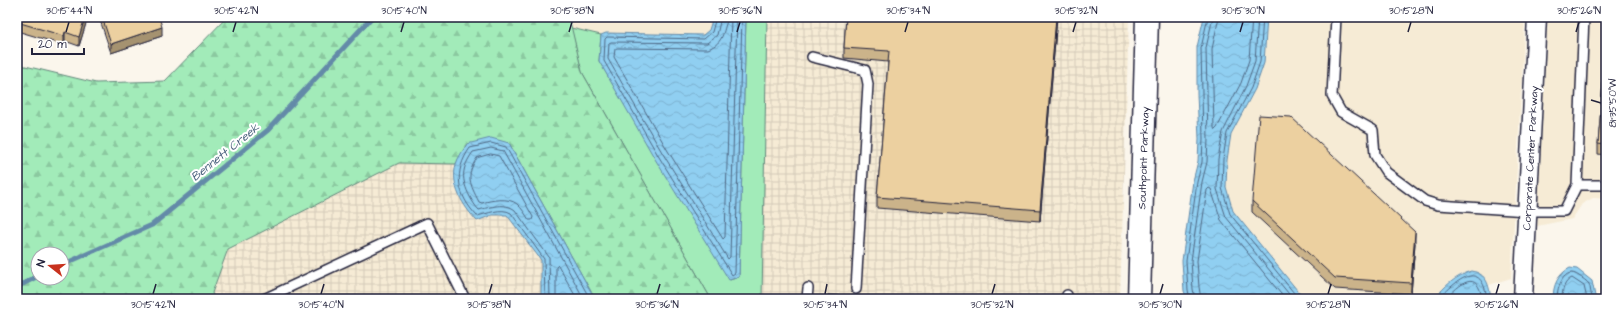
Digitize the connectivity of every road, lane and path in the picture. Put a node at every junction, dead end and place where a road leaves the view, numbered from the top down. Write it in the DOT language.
graph roads {
  1 [pos="1147,17"];
  2 [pos="1336,17"];
  3 [pos="1537,17"];
  4 [pos="1584,17"];
  5 [pos="812,57"];
  6 [pos="1577,185"];
  7 [pos="1606,185"];
  8 [pos="1527,211"];
  9 [pos="808,288"];
  10 [pos="856,289"];
  11 [pos="264,299"];
  12 [pos="466,299"];
  13 [pos="808,299"];
  14 [pos="1139,299"];
  15 [pos="1522,299"];
  1 -- 14 [label="main road, Southpoint Parkway"];
  2 -- 8 [label="lane"];
  3 -- 8 [label="street, Corporate Center Parkway"];
  4 -- 6 [label="lane"];
  5 -- 10 [label="lane"];
  6 -- 7 [label="lane"];
  6 -- 8 [label="lane"];
  8 -- 15 [label="street, Corporate Center Parkway"];
  9 -- 13 [label="lane"];
  11 -- 12 [label="lane"];
}
